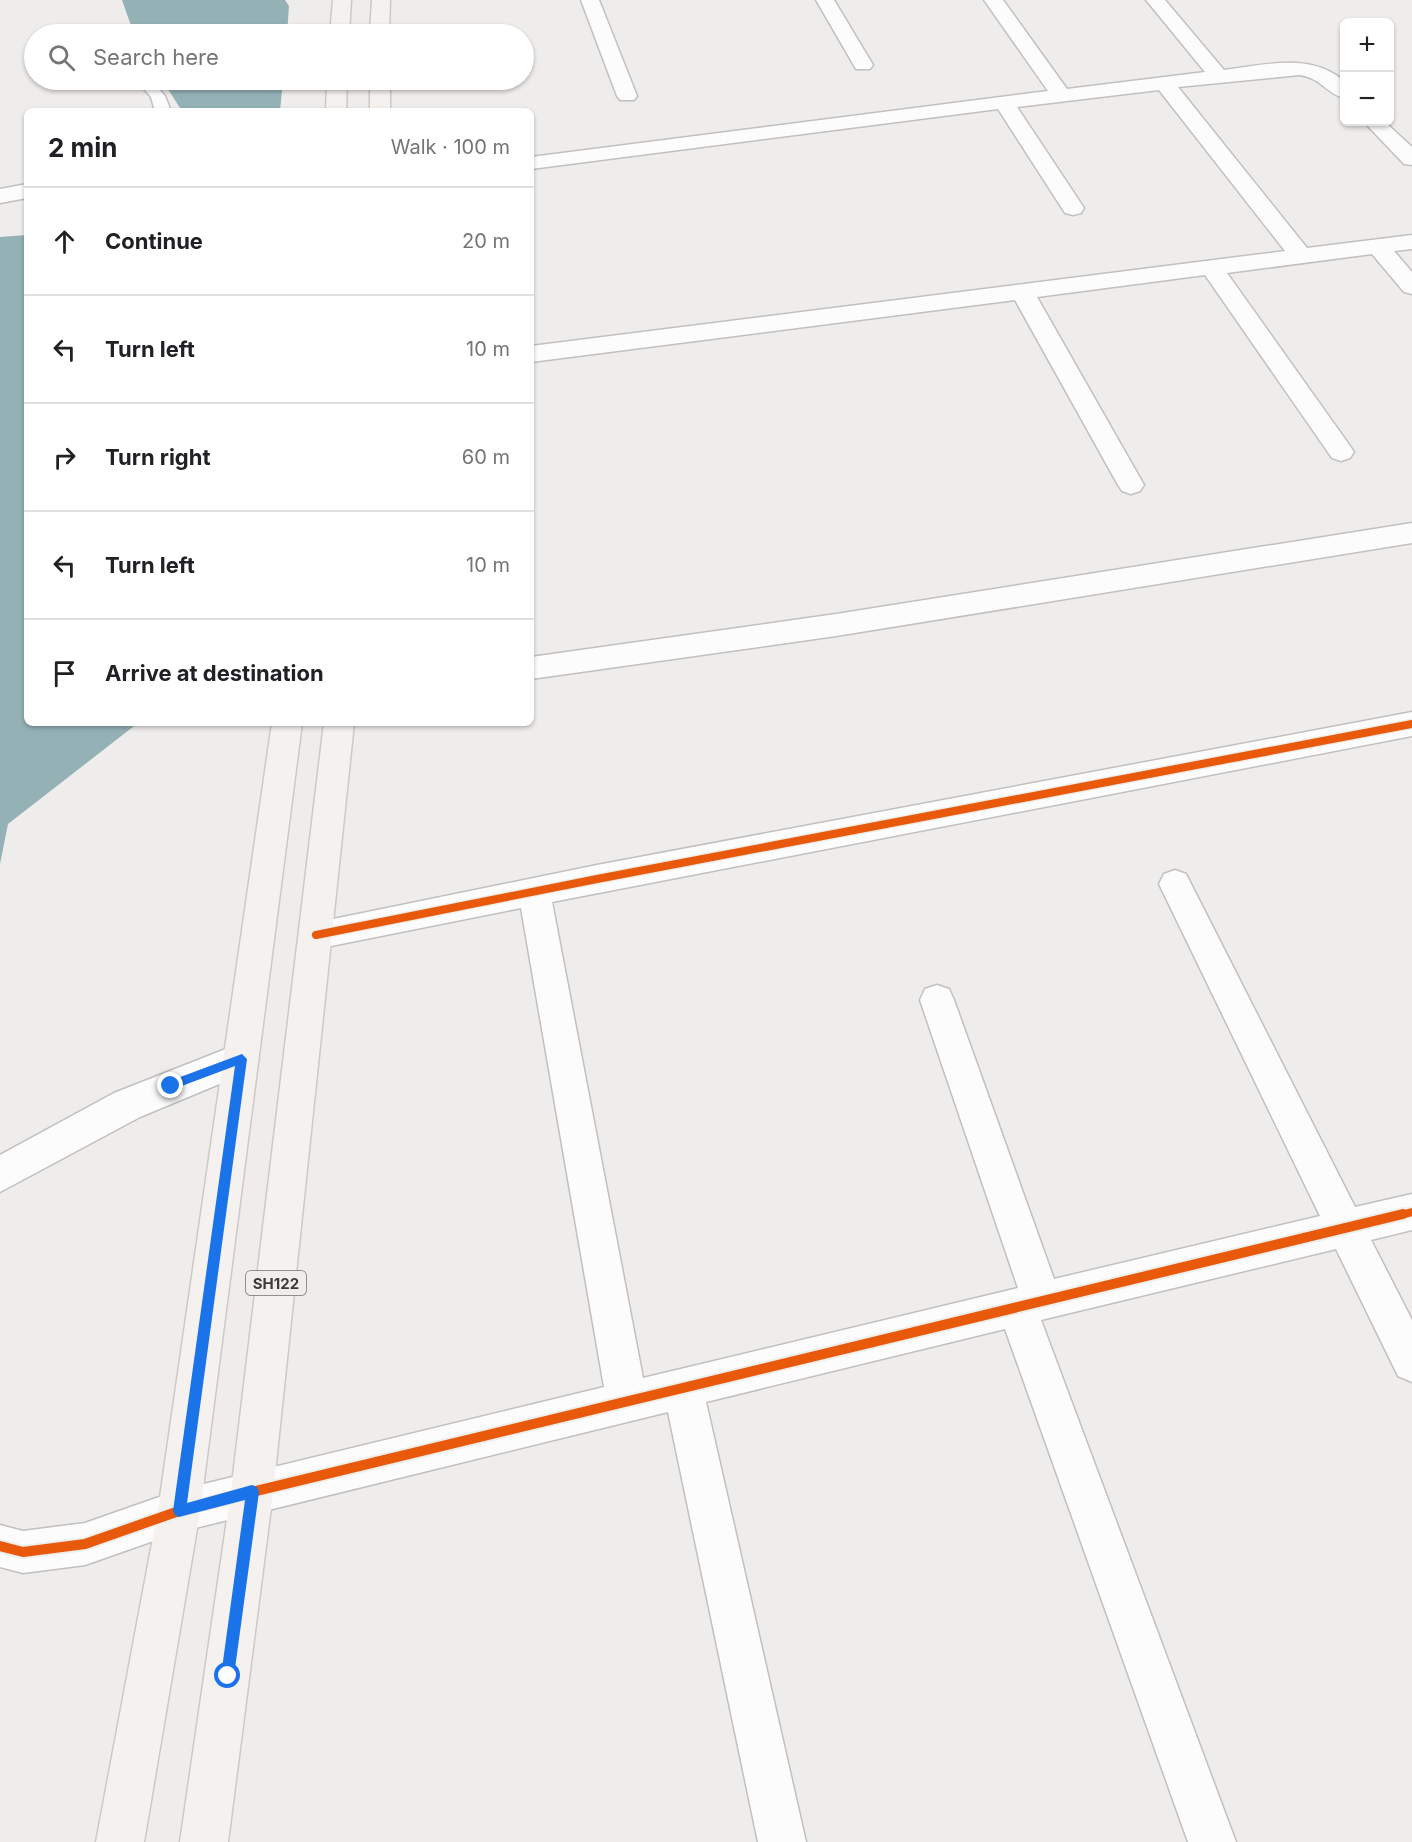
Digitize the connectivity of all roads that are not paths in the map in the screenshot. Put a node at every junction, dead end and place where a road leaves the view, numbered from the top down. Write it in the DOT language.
graph roads {
  1 [pos="342,0"];
  2 [pos="381,0"];
  3 [pos="590,0"];
  4 [pos="825,0"];
  5 [pos="993,0"];
  6 [pos="1155,0"];
  7 [pos="341,24"];
  8 [pos="380,24"];
  9 [pos="863,65"];
  10 [pos="1219,76"];
  11 [pos="1164,83"];
  12 [pos="1340,88"];
  13 [pos="154,90"];
  14 [pos="337,90"];
  15 [pos="380,90"];
  16 [pos="1061,95"];
  17 [pos="627,96"];
  18 [pos="1004,102"];
  19 [pos="162,108"];
  20 [pos="336,108"];
  21 [pos="380,108"];
  22 [pos="1378,126"];
  23 [pos="1412,159"];
  24 [pos="534,163"];
  25 [pos="24,192"];
  26 [pos="0,196"];
  27 [pos="1073,208"];
  28 [pos="1412,242"];
  29 [pos="1378,246"];
  30 [pos="1301,256"];
  31 [pos="1212,267"];
  32 [pos="1412,287"];
  33 [pos="1022,292"];
  34 [pos="534,354"];
  35 [pos="1341,452"];
  36 [pos="1131,485"];
  37 [pos="1412,533"];
  38 [pos="534,668"];
  39 [pos="1412,724"];
  40 [pos="287,726"];
  41 [pos="339,726"];
  42 [pos="1175,884"];
  43 [pos="534,892"];
  44 [pos="316,935"];
  45 [pos="937,1000"];
  46 [pos="242,1059"];
  47 [pos="0,1174"];
  48 [pos="1412,1212"];
  49 [pos="1346,1228"];
  50 [pos="1029,1304"];
  51 [pos="1412,1362"];
  52 [pos="683,1388"];
  53 [pos="627,1401"];
  54 [pos="252,1492"];
  55 [pos="179,1511"];
  56 [pos="0,1546"];
  57 [pos="120,1842"];
  58 [pos="204,1842"];
  59 [pos="782,1842"];
  60 [pos="1212,1842"];
  1 -- 7 [label="main road"];
  2 -- 8 [label="main road"];
  3 -- 17 [label="street"];
  4 -- 9 [label="street"];
  5 -- 16 [label="street"];
  6 -- 10 [label="street"];
  10 -- 11 [label="street"];
  10 -- 12 [label="street"];
  11 -- 16 [label="street"];
  11 -- 30 [label="street"];
  13 -- 19 [label="lane"];
  14 -- 20 [label="main road"];
  15 -- 21 [label="main road"];
  16 -- 18 [label="street"];
  18 -- 24 [label="street"];
  18 -- 27 [label="street"];
  22 -- 23 [label="street"];
  25 -- 26 [label="street"];
  28 -- 29 [label="street"];
  29 -- 30 [label="street"];
  29 -- 32 [label="street"];
  30 -- 31 [label="street"];
  31 -- 33 [label="street"];
  31 -- 35 [label="street"];
  33 -- 34 [label="street"];
  33 -- 36 [label="street"];
  37 -- 38 [label="street"];
  39 -- 43 [label="street"];
  40 -- 46 [label="main road"];
  41 -- 44 [label="main road, SH122"];
  42 -- 49 [label="street"];
  43 -- 44 [label="street"];
  43 -- 53 [label="street"];
  44 -- 54 [label="main road, SH122"];
  45 -- 50 [label="street"];
  46 -- 47 [label="street"];
  46 -- 55 [label="main road"];
  48 -- 49 [label="street"];
  49 -- 50 [label="street"];
  49 -- 51 [label="street"];
  50 -- 52 [label="street"];
  50 -- 60 [label="street"];
  52 -- 53 [label="street"];
  52 -- 59 [label="street"];
  53 -- 54 [label="street"];
  54 -- 55 [label="street"];
  54 -- 58 [label="main road, SH122"];
  55 -- 56 [label="street"];
  55 -- 57 [label="main road"];
}
